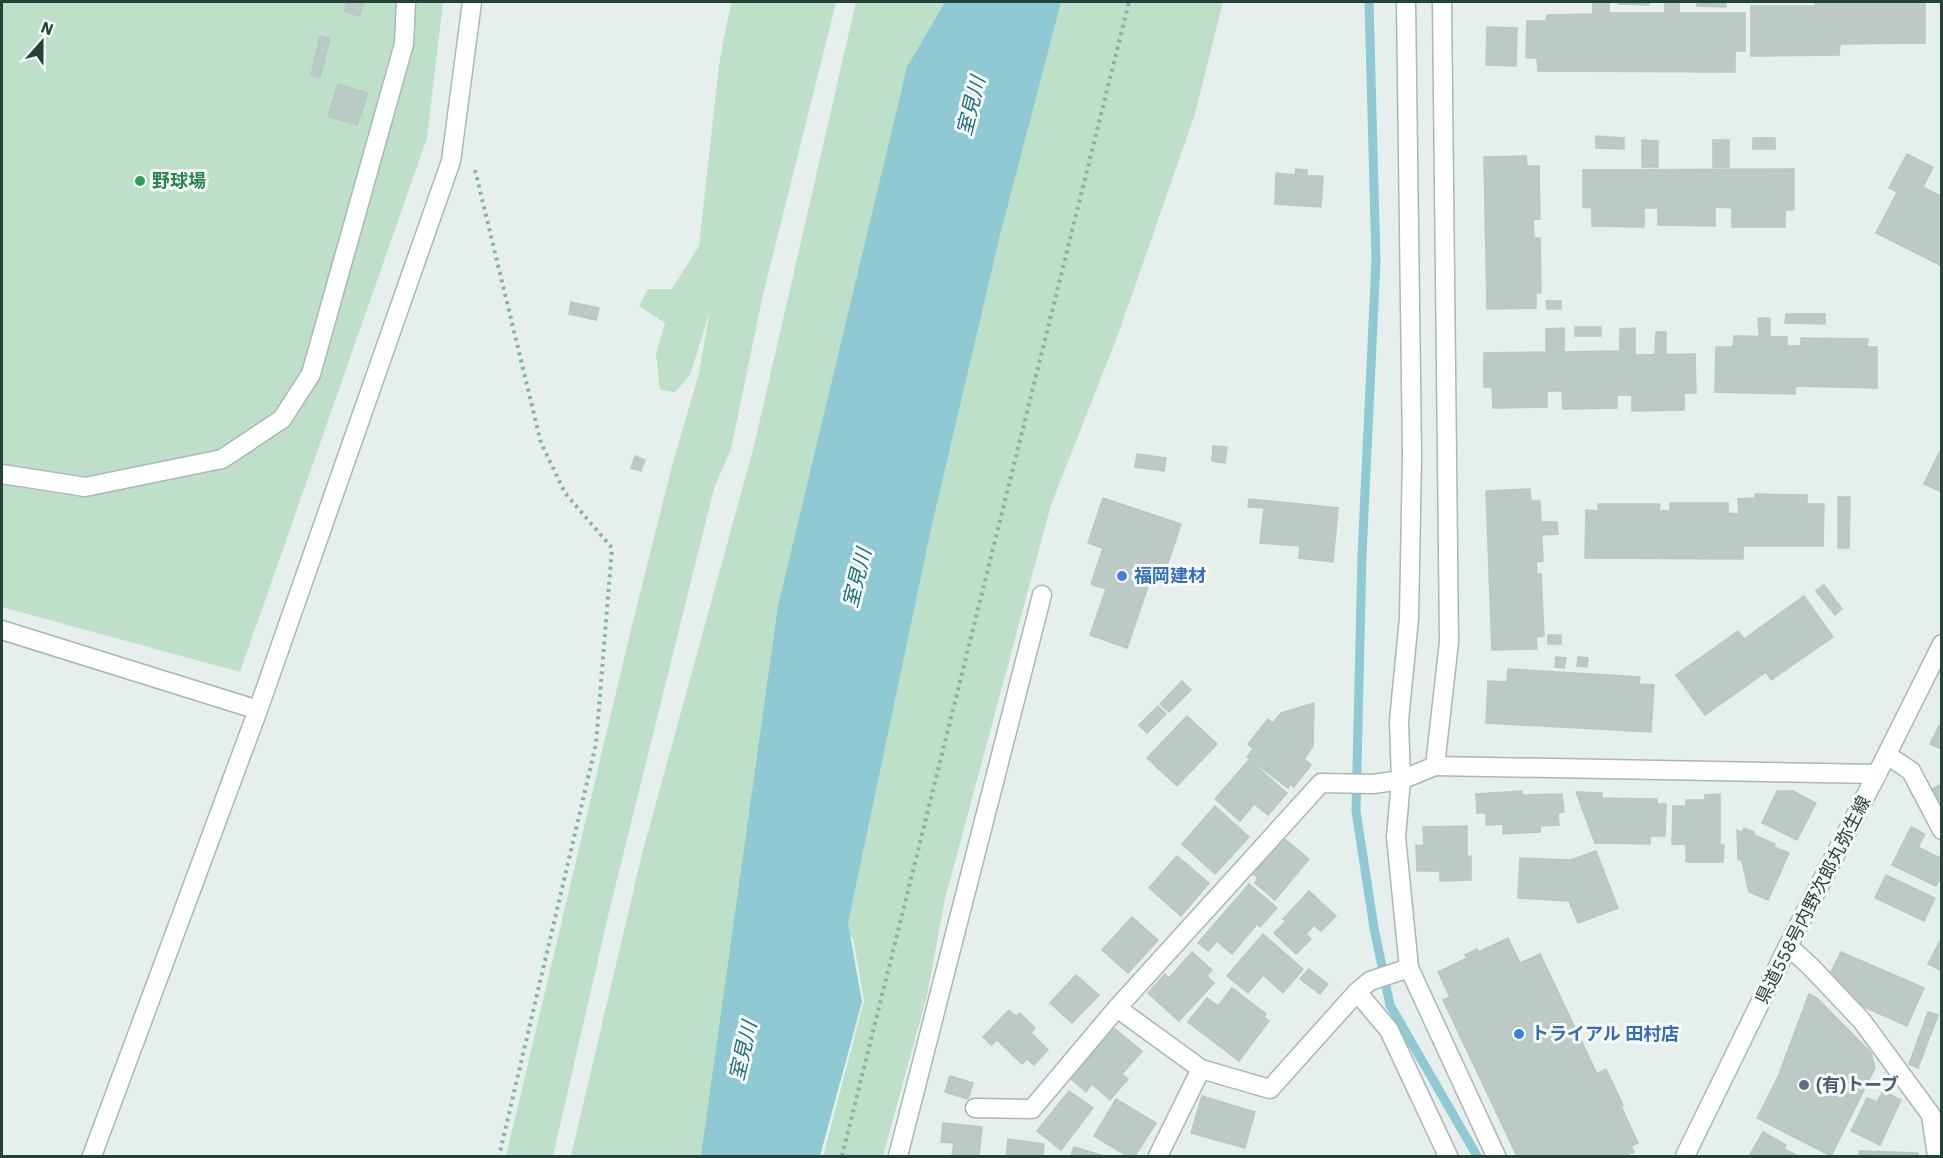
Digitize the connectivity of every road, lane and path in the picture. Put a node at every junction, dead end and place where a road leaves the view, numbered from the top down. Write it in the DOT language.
graph roads {
  1 [pos="406,2"];
  2 [pos="472,2"];
  3 [pos="1129,2"];
  4 [pos="1406,2"];
  5 [pos="1442,2"];
  6 [pos="474,164"];
  7 [pos="2,474"];
  8 [pos="1042,595"];
  9 [pos="2,630"];
  10 [pos="1941,644"];
  11 [pos="258,710"];
  12 [pos="1887,755"];
  13 [pos="1435,766"];
  14 [pos="1877,774"];
  15 [pos="1401,780"];
  16 [pos="1941,830"];
  17 [pos="1788,946"];
  18 [pos="1409,968"];
  19 [pos="1364,987"];
  20 [pos="1117,1008"];
  21 [pos="1201,1070"];
  22 [pos="975,1108"];
  23 [pos="92,1156"];
  24 [pos="499,1156"];
  25 [pos="842,1156"];
  26 [pos="898,1156"];
  27 [pos="1158,1156"];
  28 [pos="1448,1156"];
  29 [pos="1496,1156"];
  30 [pos="1685,1156"];
  31 [pos="1937,1156"];
  1 -- 7 [label="street"];
  2 -- 11 [label="street"];
  3 -- 25 [label="path"];
  4 -- 15 [label="street"];
  5 -- 13 [label="street"];
  6 -- 24 [label="path"];
  8 -- 26 [label="street"];
  9 -- 11 [label="street"];
  10 -- 12 [label="street, 県道558号内野次郎丸弥生線"];
  11 -- 23 [label="street"];
  12 -- 14 [label="street, 県道558号内野次郎丸弥生線"];
  12 -- 16 [label="street"];
  13 -- 14 [label="street"];
  13 -- 15 [label="street"];
  14 -- 17 [label="street, 県道558号内野次郎丸弥生線"];
  15 -- 18 [label="street"];
  15 -- 20 [label="street"];
  17 -- 30 [label="street, 県道558号内野次郎丸弥生線"];
  17 -- 31 [label="street"];
  18 -- 19 [label="street"];
  18 -- 29 [label="street"];
  19 -- 21 [label="street"];
  19 -- 28 [label="street"];
  20 -- 21 [label="street"];
  20 -- 22 [label="street"];
  21 -- 27 [label="street"];
}
